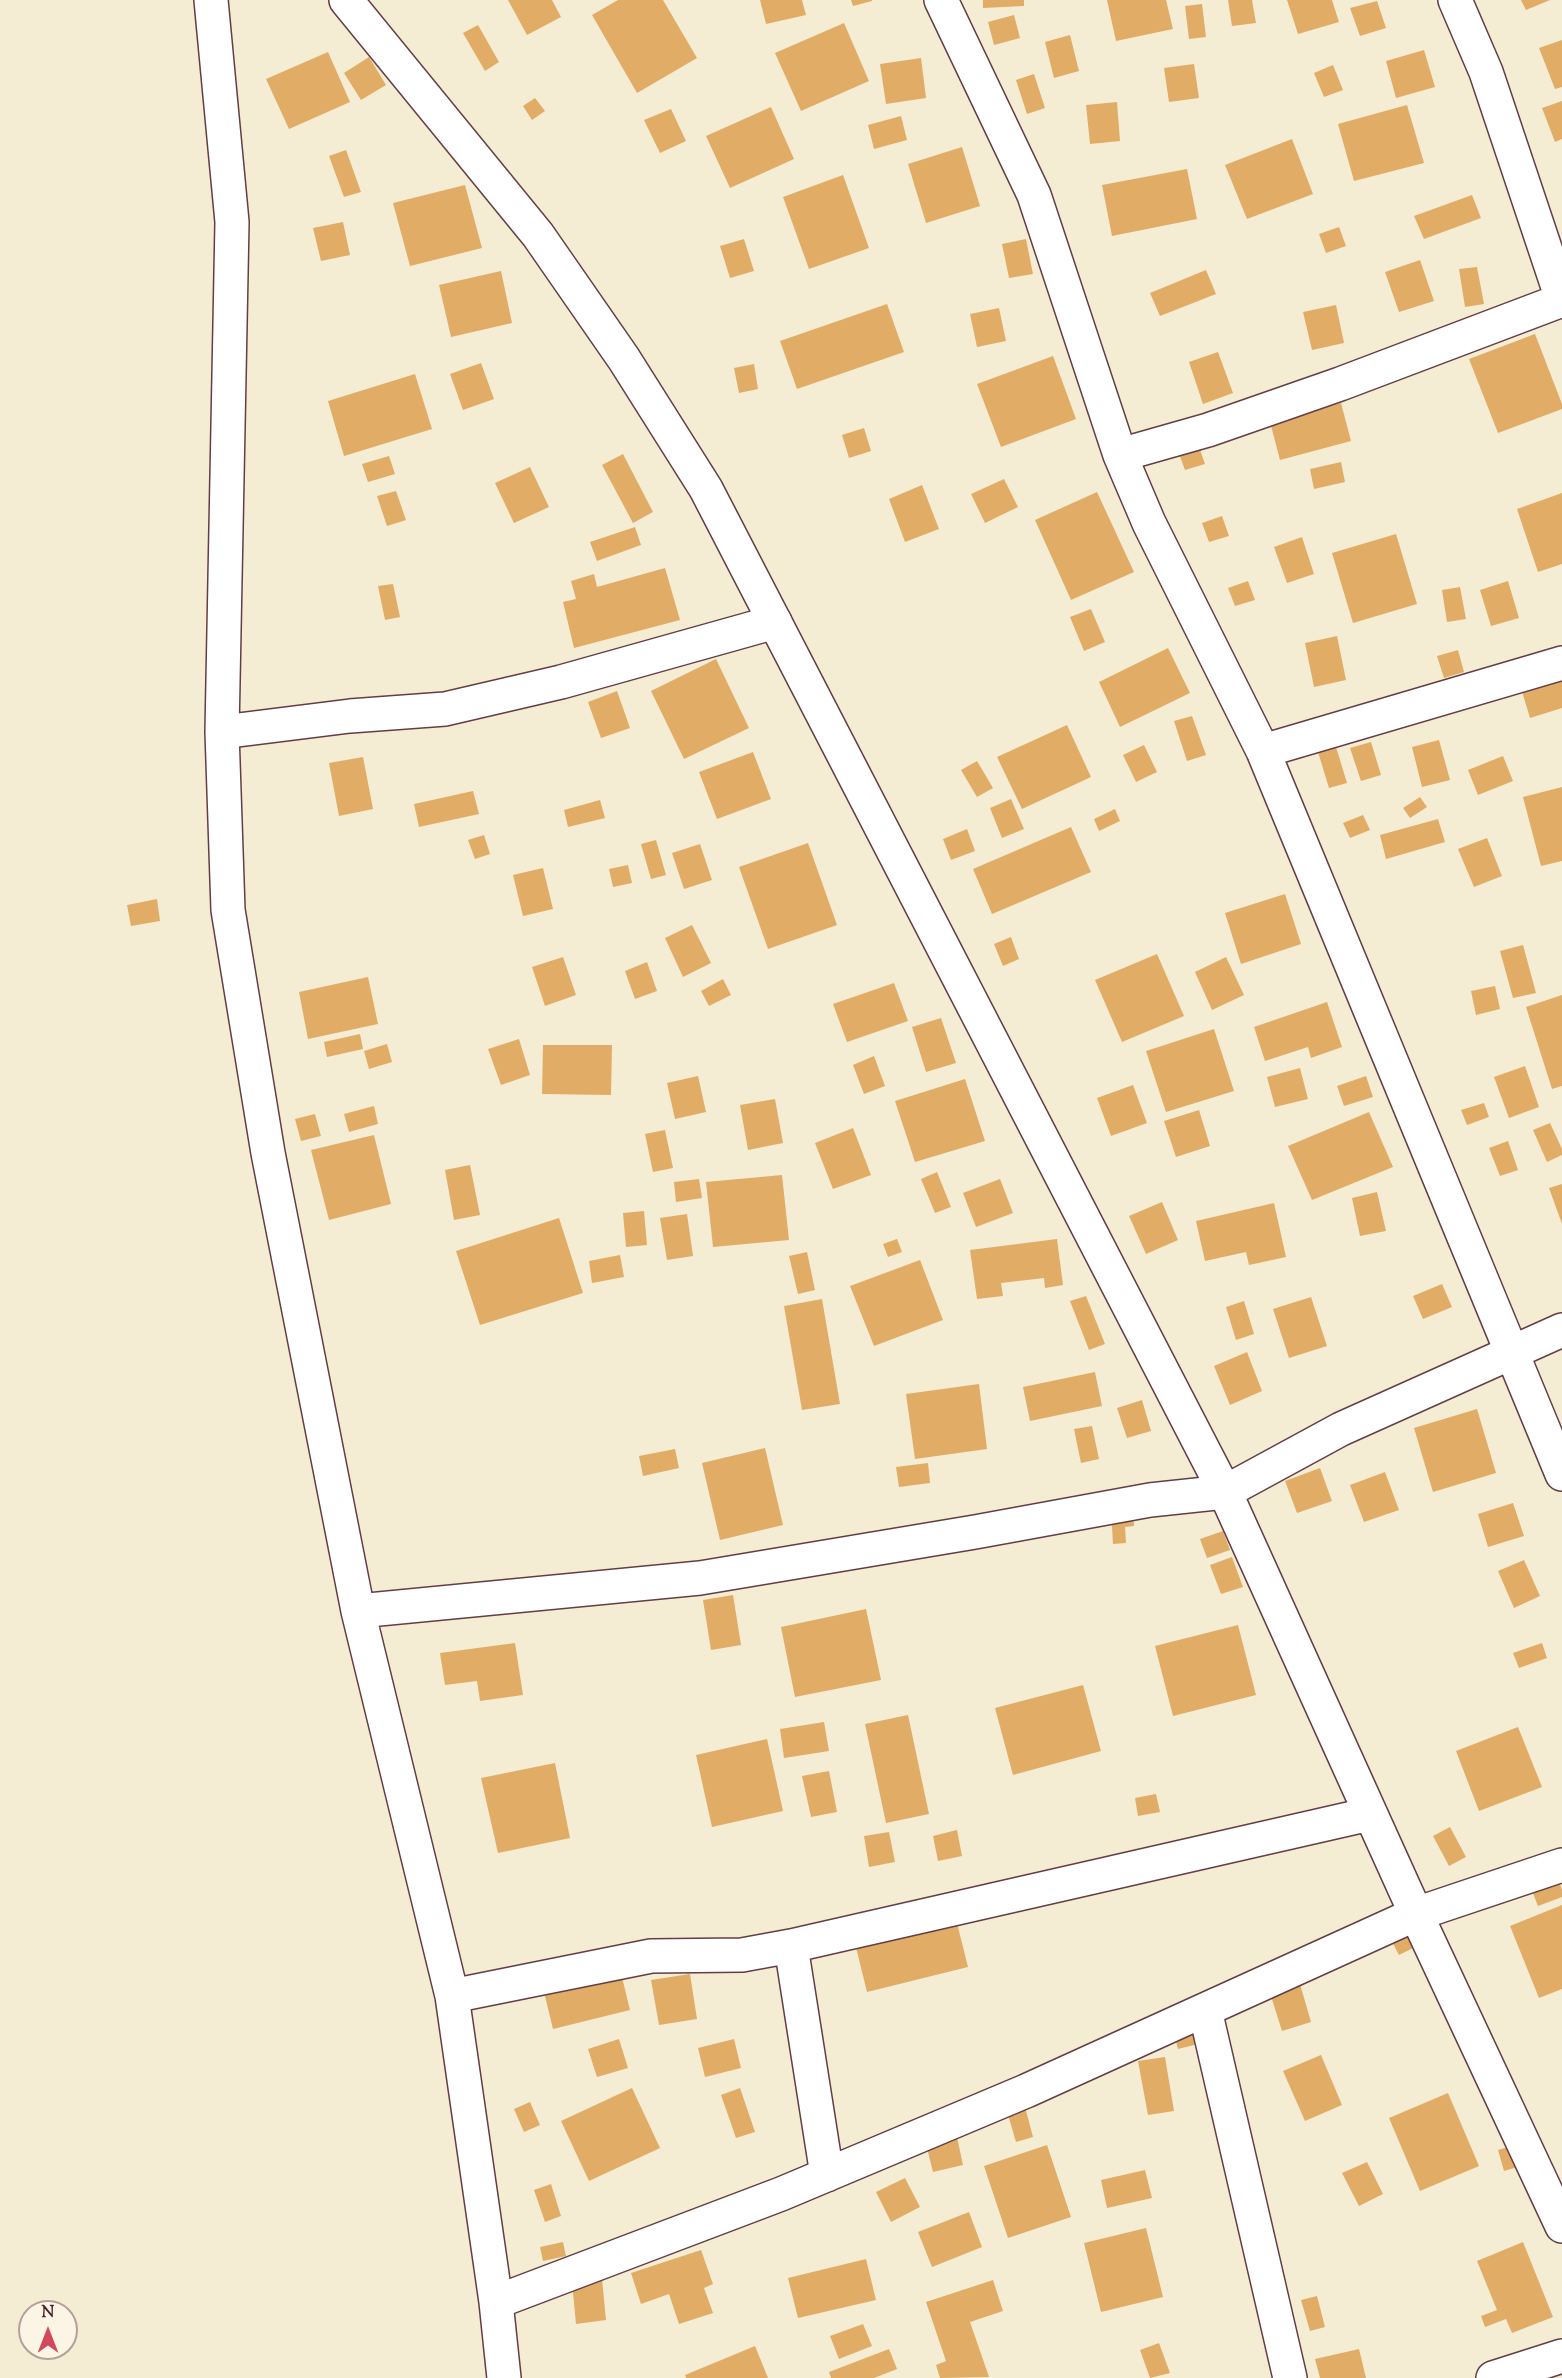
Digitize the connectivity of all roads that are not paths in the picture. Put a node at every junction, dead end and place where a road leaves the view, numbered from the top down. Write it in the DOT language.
graph roads {
  1 [pos="212,0"];
  2 [pos="346,0"];
  3 [pos="941,0"];
  4 [pos="1455,0"];
  5 [pos="1562,300"];
  6 [pos="1120,455"];
  7 [pos="775,622"];
  8 [pos="1562,663"];
  9 [pos="222,732"];
  10 [pos="1263,751"];
  11 [pos="1562,1330"];
  12 [pos="1512,1353"];
  13 [pos="1562,1474"];
  14 [pos="1225,1492"];
  15 [pos="358,1611"];
  16 [pos="1370,1814"];
  17 [pos="1562,1865"];
  18 [pos="1416,1914"];
  19 [pos="791,1946"];
  20 [pos="452,1996"];
  21 [pos="1205,2010"];
  22 [pos="827,2175"];
  23 [pos="1562,2226"];
  24 [pos="496,2302"];
  25 [pos="1562,2355"];
  26 [pos="504,2378"];
  27 [pos="1290,2378"];
  28 [pos="1493,2378"];
  1 -- 9 [label="street"];
  2 -- 7 [label="street"];
  3 -- 6 [label="street"];
  4 -- 5 [label="street"];
  5 -- 6 [label="street"];
  6 -- 10 [label="street"];
  7 -- 9 [label="street"];
  7 -- 14 [label="street"];
  8 -- 10 [label="street"];
  9 -- 15 [label="street"];
  10 -- 12 [label="street"];
  11 -- 12 [label="street"];
  12 -- 13 [label="street"];
  12 -- 14 [label="street"];
  14 -- 15 [label="street"];
  14 -- 16 [label="street"];
  15 -- 20 [label="street"];
  16 -- 18 [label="street"];
  16 -- 19 [label="street"];
  17 -- 18 [label="street"];
  18 -- 21 [label="street"];
  18 -- 23 [label="street"];
  19 -- 20 [label="street"];
  19 -- 22 [label="street"];
  20 -- 24 [label="street"];
  21 -- 22 [label="street"];
  21 -- 27 [label="street"];
  22 -- 24 [label="street"];
  24 -- 26 [label="street"];
  25 -- 28 [label="street"];
}
